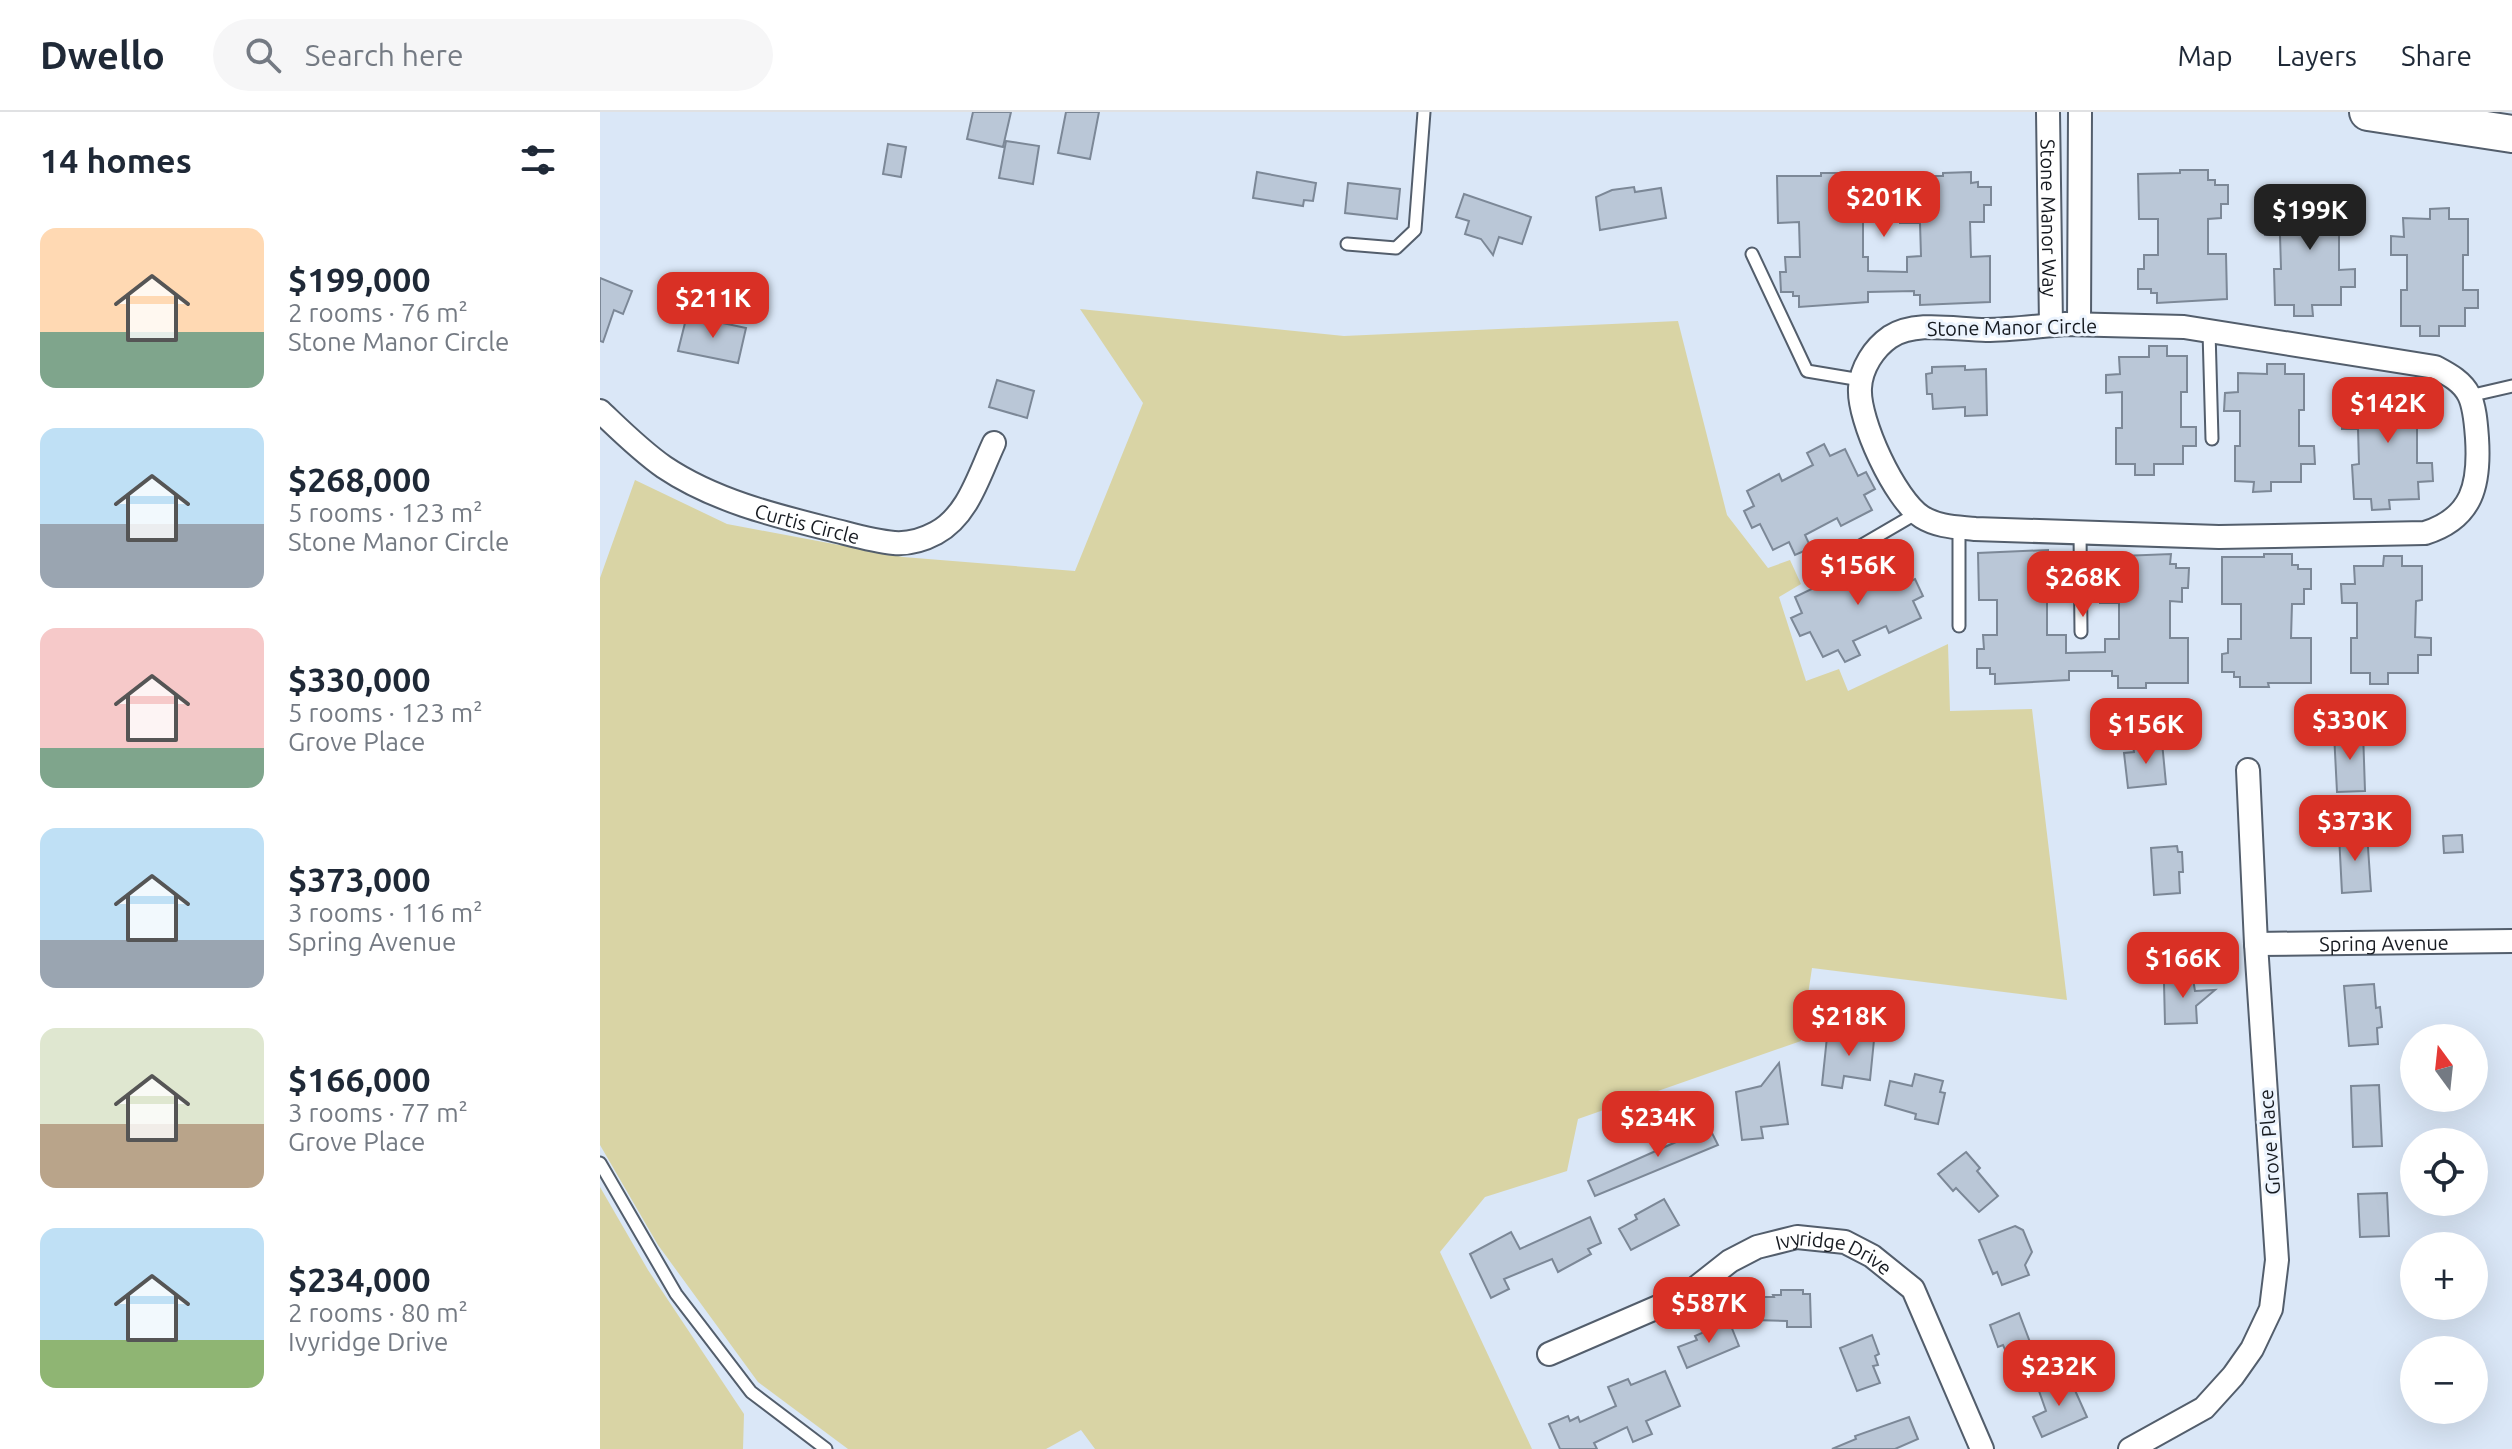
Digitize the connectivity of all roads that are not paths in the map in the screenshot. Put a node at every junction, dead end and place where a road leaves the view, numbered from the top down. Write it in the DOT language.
graph roads {
  1 [pos="1424,112"];
  2 [pos="2048,112"];
  3 [pos="2080,112"];
  4 [pos="2368,112"];
  5 [pos="2470,120"];
  6 [pos="2512,134"];
  7 [pos="1347,244"];
  8 [pos="1752,254"];
  9 [pos="2079,324"];
  10 [pos="2051,325"];
  11 [pos="2209,331"];
  12 [pos="1861,380"];
  13 [pos="2512,386"];
  14 [pos="2469,396"];
  15 [pos="600,411"];
  16 [pos="2212,439"];
  17 [pos="994,443"];
  18 [pos="1917,513"];
  19 [pos="1959,527"];
  20 [pos="2080,532"];
  21 [pos="1833,562"];
  22 [pos="1959,626"];
  23 [pos="2081,632"];
  24 [pos="2248,770"];
  25 [pos="2512,941"];
  26 [pos="2256,944"];
  27 [pos="600,1163"];
  28 [pos="1549,1354"];
  29 [pos="826,1449"];
  30 [pos="1982,1449"];
  31 [pos="2130,1449"];
  1 -- 7 [label="lane"];
  2 -- 10 [label="street, Stone Manor Way"];
  3 -- 9 [label="street, Stone Manor Way"];
  4 -- 5 [label="main road"];
  5 -- 6 [label="main road"];
  8 -- 12 [label="lane"];
  9 -- 10 [label="street, Stone Manor Circle"];
  9 -- 11 [label="street, Stone Manor Circle"];
  10 -- 12 [label="street, Stone Manor Circle"];
  11 -- 14 [label="street, Stone Manor Circle"];
  11 -- 16 [label="lane"];
  12 -- 18 [label="street"];
  13 -- 14 [label="lane"];
  14 -- 20 [label="street"];
  15 -- 17 [label="street, Curtis Circle"];
  18 -- 19 [label="street"];
  18 -- 21 [label="lane"];
  19 -- 20 [label="street"];
  19 -- 22 [label="lane"];
  20 -- 23 [label="lane"];
  24 -- 26 [label="street, Grove Place"];
  25 -- 26 [label="street, Spring Avenue"];
  26 -- 31 [label="street, Grove Place"];
  27 -- 29 [label="lane"];
  28 -- 30 [label="street, Ivyridge Drive"];
}
